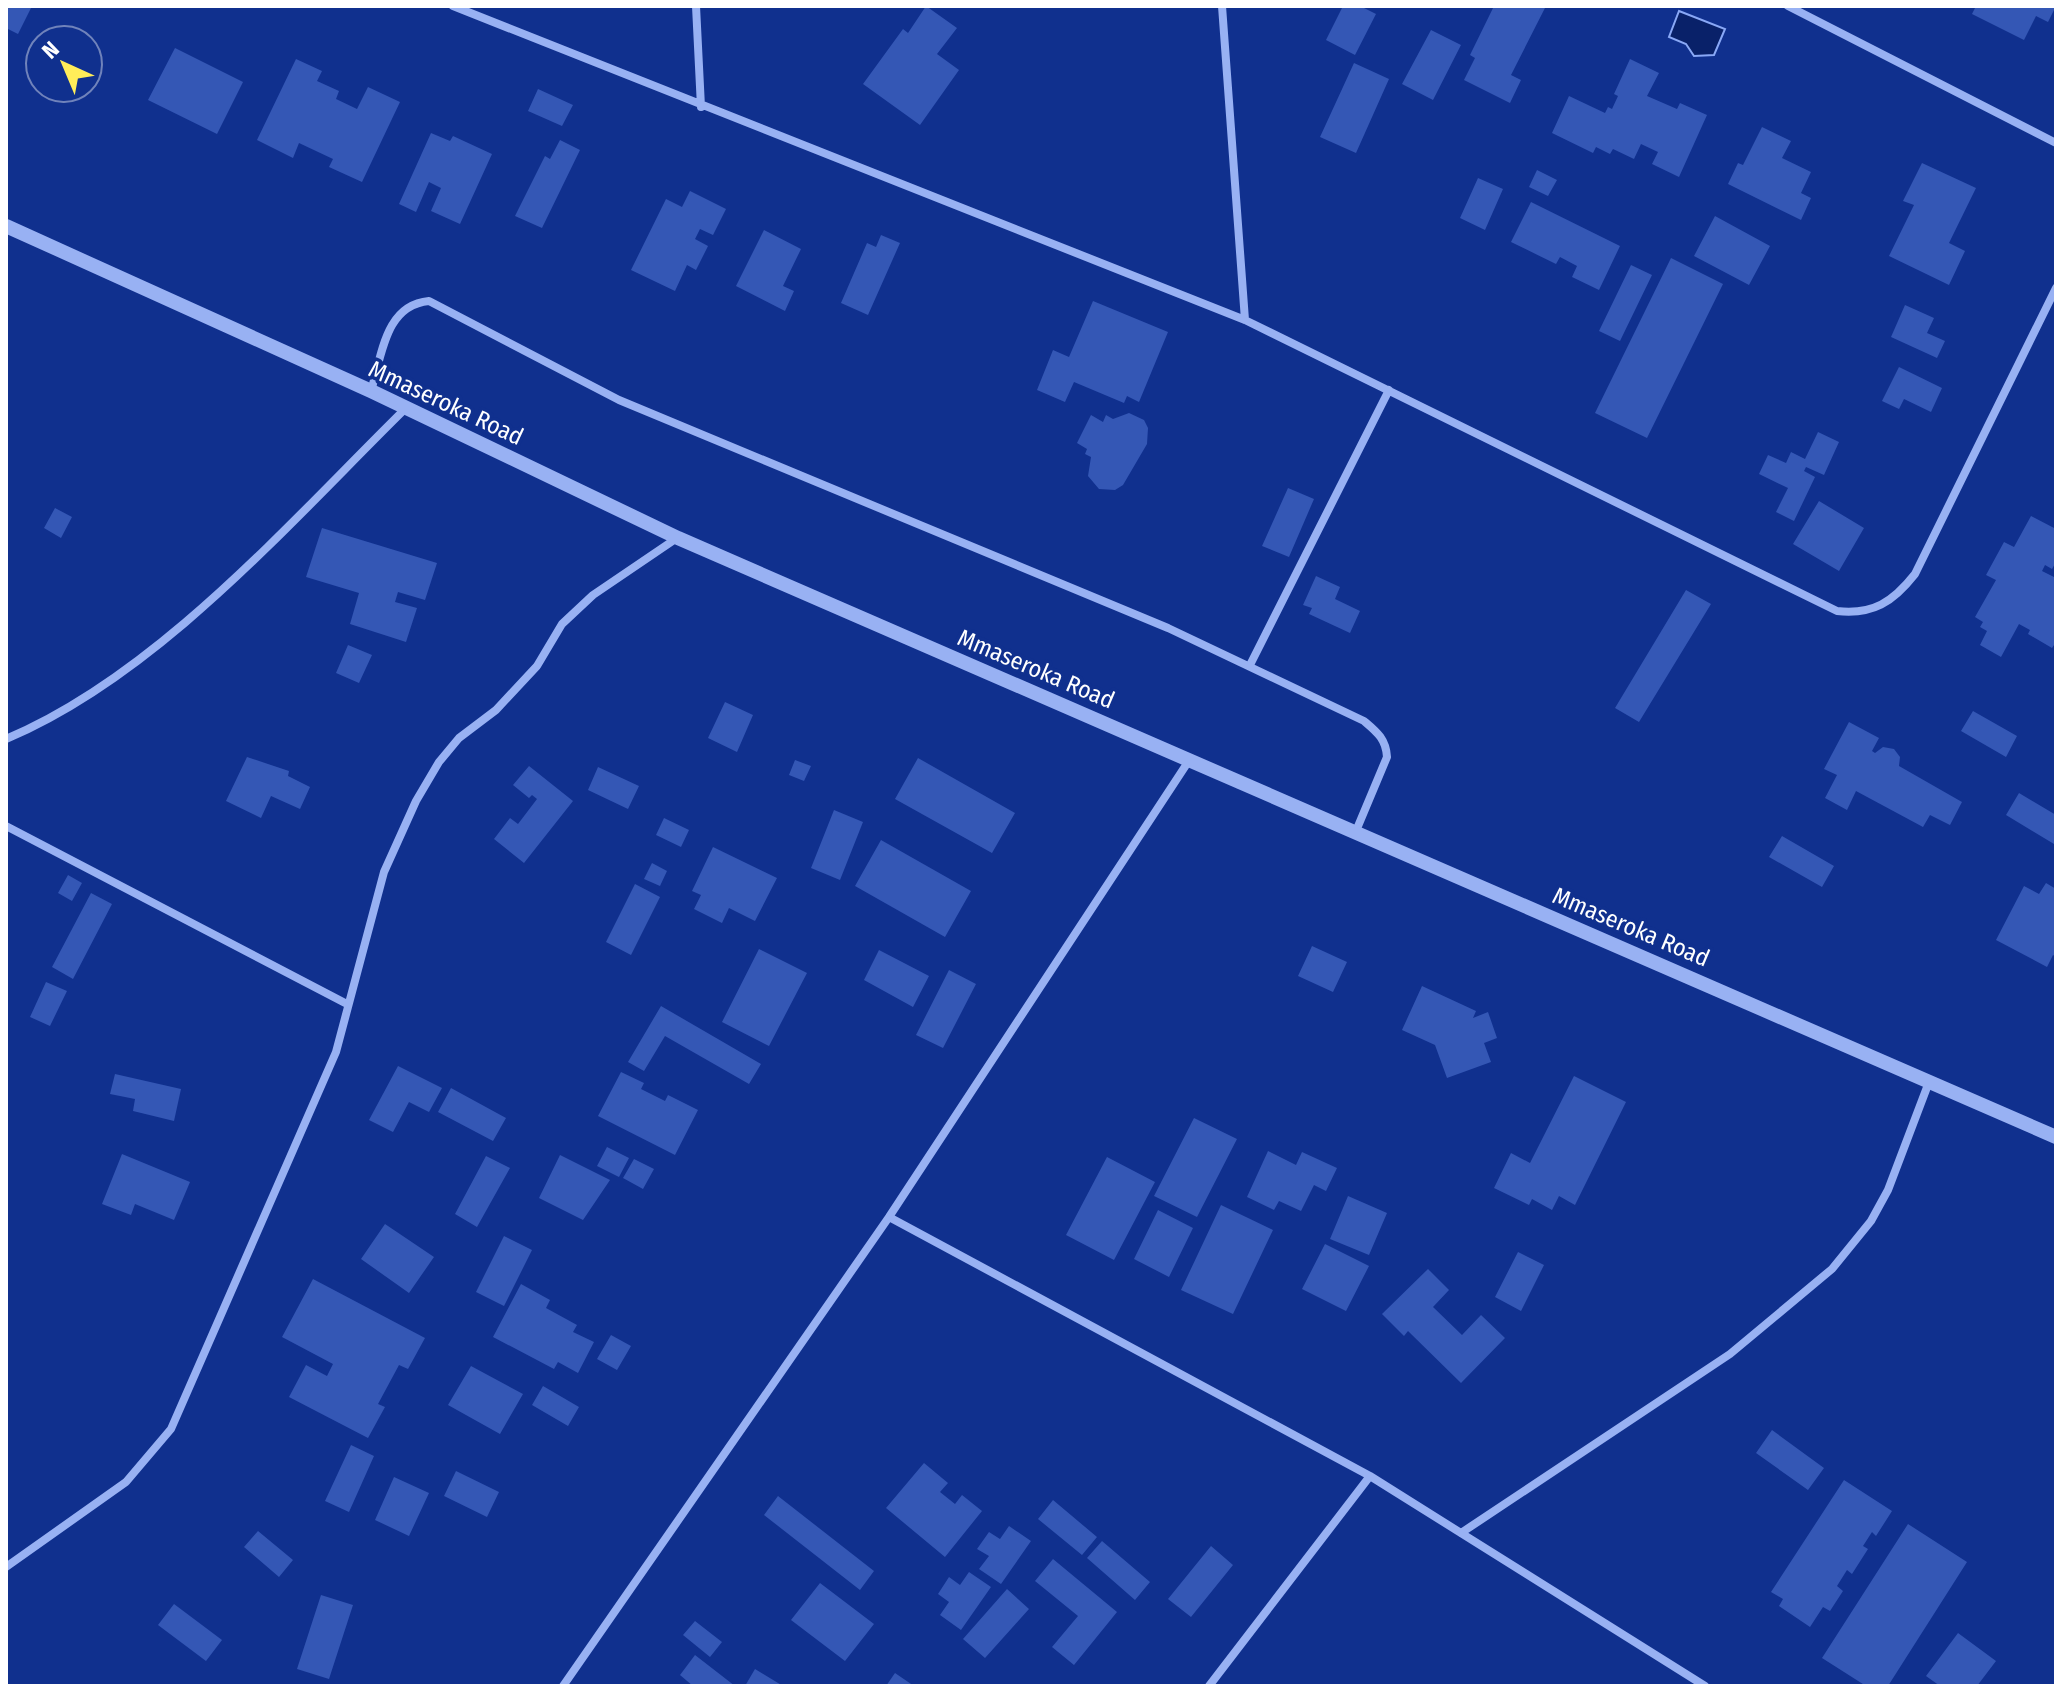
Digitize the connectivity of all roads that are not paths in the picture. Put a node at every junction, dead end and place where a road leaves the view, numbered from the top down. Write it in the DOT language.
graph roads {
  1 [pos="453,6"];
  2 [pos="696,6"];
  3 [pos="1222,6"];
  4 [pos="1788,6"];
  5 [pos="701,107"];
  6 [pos="2056,143"];
  7 [pos="6,226"];
  8 [pos="2056,288"];
  9 [pos="1245,320"];
  10 [pos="1389,390"];
  11 [pos="371,391"];
  12 [pos="406,408"];
  13 [pos="678,538"];
  14 [pos="1250,665"];
  15 [pos="6,739"];
  16 [pos="1190,759"];
  17 [pos="6,826"];
  18 [pos="1356,831"];
  19 [pos="347,1004"];
  20 [pos="1930,1081"];
  21 [pos="2056,1137"];
  22 [pos="889,1217"];
  23 [pos="1370,1476"];
  24 [pos="1461,1533"];
  25 [pos="6,1567"];
  26 [pos="563,1686"];
  27 [pos="1209,1686"];
  28 [pos="1705,1686"];
  1 -- 5 [label="street"];
  2 -- 5 [label="street"];
  3 -- 9 [label="street"];
  4 -- 6 [label="street"];
  5 -- 9 [label="street"];
  7 -- 11 [label="street, Mmaseroka Road"];
  8 -- 10 [label="street"];
  9 -- 10 [label="street"];
  10 -- 14 [label="street"];
  11 -- 12 [label="street, Mmaseroka Road"];
  11 -- 14 [label="street"];
  12 -- 13 [label="street, Mmaseroka Road"];
  12 -- 15 [label="street"];
  13 -- 16 [label="street, Mmaseroka Road"];
  13 -- 19 [label="street"];
  14 -- 18 [label="street"];
  16 -- 18 [label="street, Mmaseroka Road"];
  16 -- 22 [label="street"];
  17 -- 19 [label="street"];
  18 -- 20 [label="street, Mmaseroka Road"];
  19 -- 25 [label="street"];
  20 -- 21 [label="street, Mmaseroka Road"];
  20 -- 24 [label="street"];
  22 -- 23 [label="street"];
  22 -- 26 [label="street"];
  23 -- 24 [label="street"];
  23 -- 27 [label="street"];
  24 -- 28 [label="street"];
}
